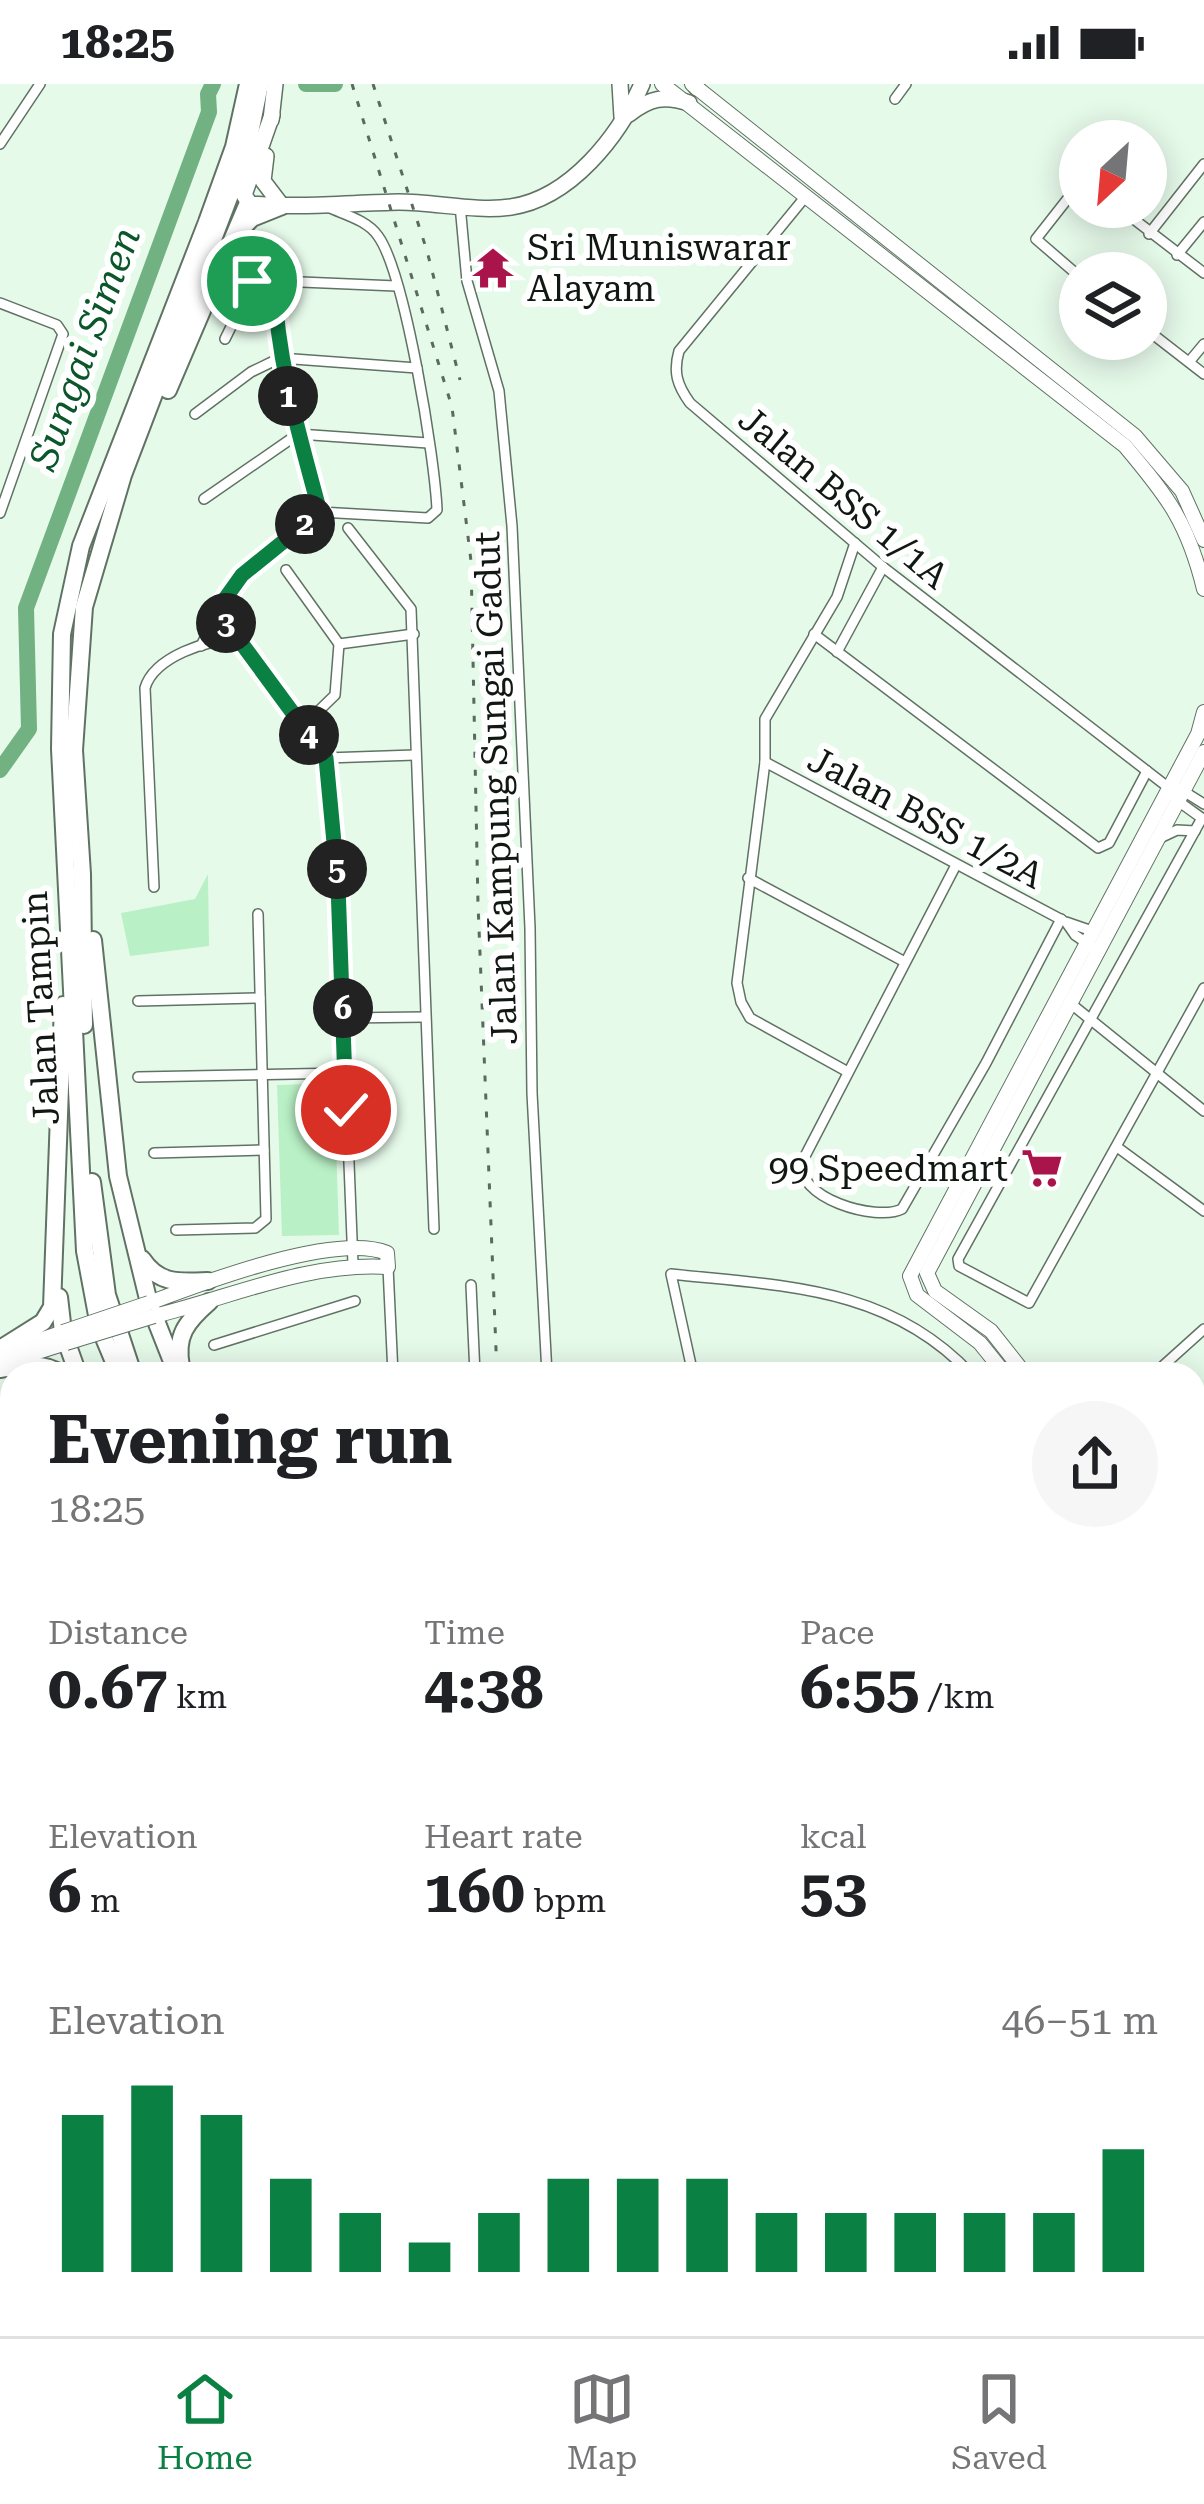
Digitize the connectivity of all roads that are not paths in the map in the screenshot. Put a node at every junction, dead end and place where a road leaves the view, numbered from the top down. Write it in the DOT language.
graph roads {
  1 [pos="40,84"];
  2 [pos="248,84"];
  3 [pos="620,84"];
  4 [pos="642,84"];
  5 [pos="662,84"];
  6 [pos="906,84"];
  7 [pos="270,87"];
  8 [pos="693,90"];
  9 [pos="895,99"];
  10 [pos="258,109"];
  11 [pos="622,120"];
  12 [pos="0,144"];
  13 [pos="1204,164"];
  14 [pos="806,196"];
  15 [pos="248,203"];
  16 [pos="320,203"];
  17 [pos="460,205"];
  18 [pos="282,206"];
  19 [pos="1059,210"];
  20 [pos="1204,222"];
  21 [pos="1142,228"];
  22 [pos="1149,234"];
  23 [pos="229,249"];
  24 [pos="1177,255"];
  25 [pos="1059,259"];
  26 [pos="1204,273"];
  27 [pos="274,280"];
  28 [pos="396,286"];
  29 [pos="0,303"];
  30 [pos="225,339"];
  31 [pos="1204,344"];
  32 [pos="1167,345"];
  33 [pos="280,358"];
  34 [pos="1189,362"];
  35 [pos="417,368"];
  36 [pos="1204,374"];
  37 [pos="195,414"];
  38 [pos="298,434"];
  39 [pos="428,443"];
  40 [pos="204,499"];
  41 [pos="320,512"];
  42 [pos="0,513"];
  43 [pos="348,528"];
  44 [pos="1204,540"];
  45 [pos="855,543"];
  46 [pos="102,544"];
  47 [pos="883,567"];
  48 [pos="286,571"];
  49 [pos="1204,589"];
  50 [pos="217,610"];
  51 [pos="414,634"];
  52 [pos="814,634"];
  53 [pos="237,639"];
  54 [pos="339,644"];
  55 [pos="200,646"];
  56 [pos="838,652"];
  57 [pos="1204,712"];
  58 [pos="302,727"];
  59 [pos="1204,752"];
  60 [pos="415,755"];
  61 [pos="326,758"];
  62 [pos="764,762"];
  63 [pos="1147,771"];
  64 [pos="1177,793"];
  65 [pos="1204,804"];
  66 [pos="1203,819"];
  67 [pos="1195,831"];
  68 [pos="1157,840"];
  69 [pos="956,865"];
  70 [pos="82,874"];
  71 [pos="748,878"];
  72 [pos="154,887"];
  73 [pos="258,914"];
  74 [pos="68,920"];
  75 [pos="1064,921"];
  76 [pos="1096,940"];
  77 [pos="905,962"];
  78 [pos="1204,988"];
  79 [pos="260,998"];
  80 [pos="138,1001"];
  81 [pos="1070,1003"];
  82 [pos="425,1017"];
  83 [pos="343,1018"];
  84 [pos="1090,1022"];
  85 [pos="848,1072"];
  86 [pos="345,1073"];
  87 [pos="262,1074"];
  88 [pos="1159,1075"];
  89 [pos="138,1077"];
  90 [pos="1204,1112"];
  91 [pos="1117,1147"];
  92 [pos="264,1150"];
  93 [pos="154,1154"];
  94 [pos="1204,1211"];
  95 [pos="434,1229"];
  96 [pos="176,1231"];
  97 [pos="135,1248"];
  98 [pos="352,1257"];
  99 [pos="56,1260"];
  100 [pos="388,1267"];
  101 [pos="208,1281"];
  102 [pos="471,1285"];
  103 [pos="356,1301"];
  104 [pos="209,1302"];
  105 [pos="152,1309"];
  106 [pos="1204,1329"];
  107 [pos="65,1337"];
  108 [pos="214,1345"];
  109 [pos="0,1351"];
  110 [pos="9,1362"];
  111 [pos="74,1362"];
  112 [pos="114,1362"];
  113 [pos="129,1362"];
  114 [pos="175,1362"];
  115 [pos="179,1362"];
  116 [pos="393,1362"];
  117 [pos="474,1362"];
  118 [pos="546,1362"];
  119 [pos="691,1362"];
  120 [pos="956,1362"];
  121 [pos="996,1362"];
  122 [pos="1016,1362"];
  123 [pos="1167,1362"];
  1 -- 12 [label="street"];
  2 -- 10 [label="highway"];
  3 -- 11 [label="main road"];
  4 -- 11 [label="main road"];
  5 -- 8 [label="street"];
  6 -- 9 [label="street"];
  7 -- 10 [label="highway"];
  8 -- 11 [label="main road"];
  8 -- 14 [label="street"];
  8 -- 44 [label="street"];
  10 -- 15 [label="main road"];
  10 -- 18 [label="main road"];
  10 -- 46 [label="highway"];
  10 -- 74 [label="highway, Jalan Tampin"];
  11 -- 17 [label="main road"];
  13 -- 22 [label="street"];
  14 -- 45 [label="street, Jalan BSS 1/1A"];
  14 -- 49 [label="street"];
  15 -- 18 [label="main road"];
  15 -- 23 [label="highway"];
  16 -- 17 [label="main road"];
  16 -- 18 [label="main road"];
  16 -- 28 [label="street"];
  17 -- 118 [label="street, Jalan Kampung Sungai Gadut"];
  18 -- 23 [label="highway"];
  19 -- 25 [label="street"];
  20 -- 24 [label="street"];
  21 -- 22 [label="street"];
  22 -- 24 [label="street"];
  23 -- 46 [label="highway"];
  24 -- 26 [label="street"];
  27 -- 28 [label="street"];
  27 -- 30 [label="street"];
  27 -- 33 [label="street"];
  28 -- 35 [label="street"];
  29 -- 42 [label="street"];
  31 -- 34 [label="street"];
  32 -- 34 [label="street"];
  33 -- 35 [label="street"];
  33 -- 37 [label="street"];
  33 -- 38 [label="street"];
  34 -- 36 [label="street"];
  35 -- 39 [label="street"];
  38 -- 39 [label="street"];
  38 -- 40 [label="street"];
  38 -- 41 [label="street"];
  39 -- 41 [label="street"];
  41 -- 50 [label="street"];
  43 -- 51 [label="street"];
  45 -- 47 [label="street, Jalan BSS 1/1A"];
  45 -- 52 [label="street"];
  46 -- 70 [label="highway"];
  47 -- 56 [label="street"];
  47 -- 63 [label="street, Jalan BSS 1/1A"];
  48 -- 54 [label="street"];
  50 -- 53 [label="street"];
  50 -- 55 [label="street"];
  51 -- 54 [label="street"];
  51 -- 60 [label="street"];
  52 -- 56 [label="street"];
  52 -- 62 [label="street"];
  53 -- 55 [label="street"];
  53 -- 58 [label="street"];
  54 -- 58 [label="street"];
  55 -- 72 [label="street"];
  56 -- 63 [label="street"];
  57 -- 64 [label="street"];
  58 -- 61 [label="street"];
  59 -- 64 [label="street"];
  60 -- 61 [label="street"];
  60 -- 82 [label="street"];
  61 -- 83 [label="street"];
  62 -- 69 [label="street, Jalan BSS 1/2A"];
  62 -- 71 [label="street"];
  63 -- 64 [label="street, Jalan BSS 1/1A"];
  64 -- 65 [label="street"];
  64 -- 66 [label="street"];
  64 -- 68 [label="street"];
  64 -- 76 [label="street"];
  66 -- 67 [label="street"];
  67 -- 68 [label="street"];
  67 -- 84 [label="street"];
  68 -- 76 [label="street"];
  69 -- 75 [label="street, Jalan BSS 1/2A"];
  69 -- 77 [label="street"];
  70 -- 97 [label="highway"];
  70 -- 113 [label="highway, Jalan Tampin"];
  71 -- 77 [label="street"];
  71 -- 85 [label="street"];
  73 -- 79 [label="street"];
  74 -- 99 [label="highway"];
  74 -- 112 [label="highway, Jalan Tampin"];
  75 -- 76 [label="street, Jalan BSS 1/2A"];
  75 -- 85 [label="street"];
  76 -- 81 [label="street"];
  76 -- 121 [label="street"];
  77 -- 85 [label="street"];
  78 -- 88 [label="street"];
  79 -- 80 [label="street"];
  79 -- 87 [label="street"];
  81 -- 84 [label="street"];
  81 -- 122 [label="street"];
  82 -- 83 [label="street"];
  82 -- 95 [label="street"];
  83 -- 86 [label="street"];
  84 -- 88 [label="street"];
  84 -- 91 [label="street"];
  86 -- 87 [label="street"];
  86 -- 98 [label="street"];
  87 -- 89 [label="street"];
  87 -- 92 [label="street"];
  88 -- 90 [label="street"];
  88 -- 91 [label="street"];
  91 -- 94 [label="street"];
  92 -- 93 [label="street"];
  92 -- 96 [label="street"];
  97 -- 101 [label="highway"];
  97 -- 105 [label="highway"];
  98 -- 100 [label="street"];
  98 -- 101 [label="street"];
  98 -- 104 [label="street"];
  99 -- 107 [label="highway"];
  99 -- 109 [label="highway"];
  100 -- 116 [label="street"];
  101 -- 105 [label="street"];
  102 -- 117 [label="street"];
  103 -- 108 [label="street"];
  104 -- 105 [label="street"];
  104 -- 115 [label="highway"];
  105 -- 107 [label="street, bridge"];
  105 -- 114 [label="highway"];
  106 -- 123 [label="street"];
  107 -- 109 [label="street"];
  107 -- 110 [label="street"];
  107 -- 111 [label="highway"];
  119 -- 120 [label="street"];
}
